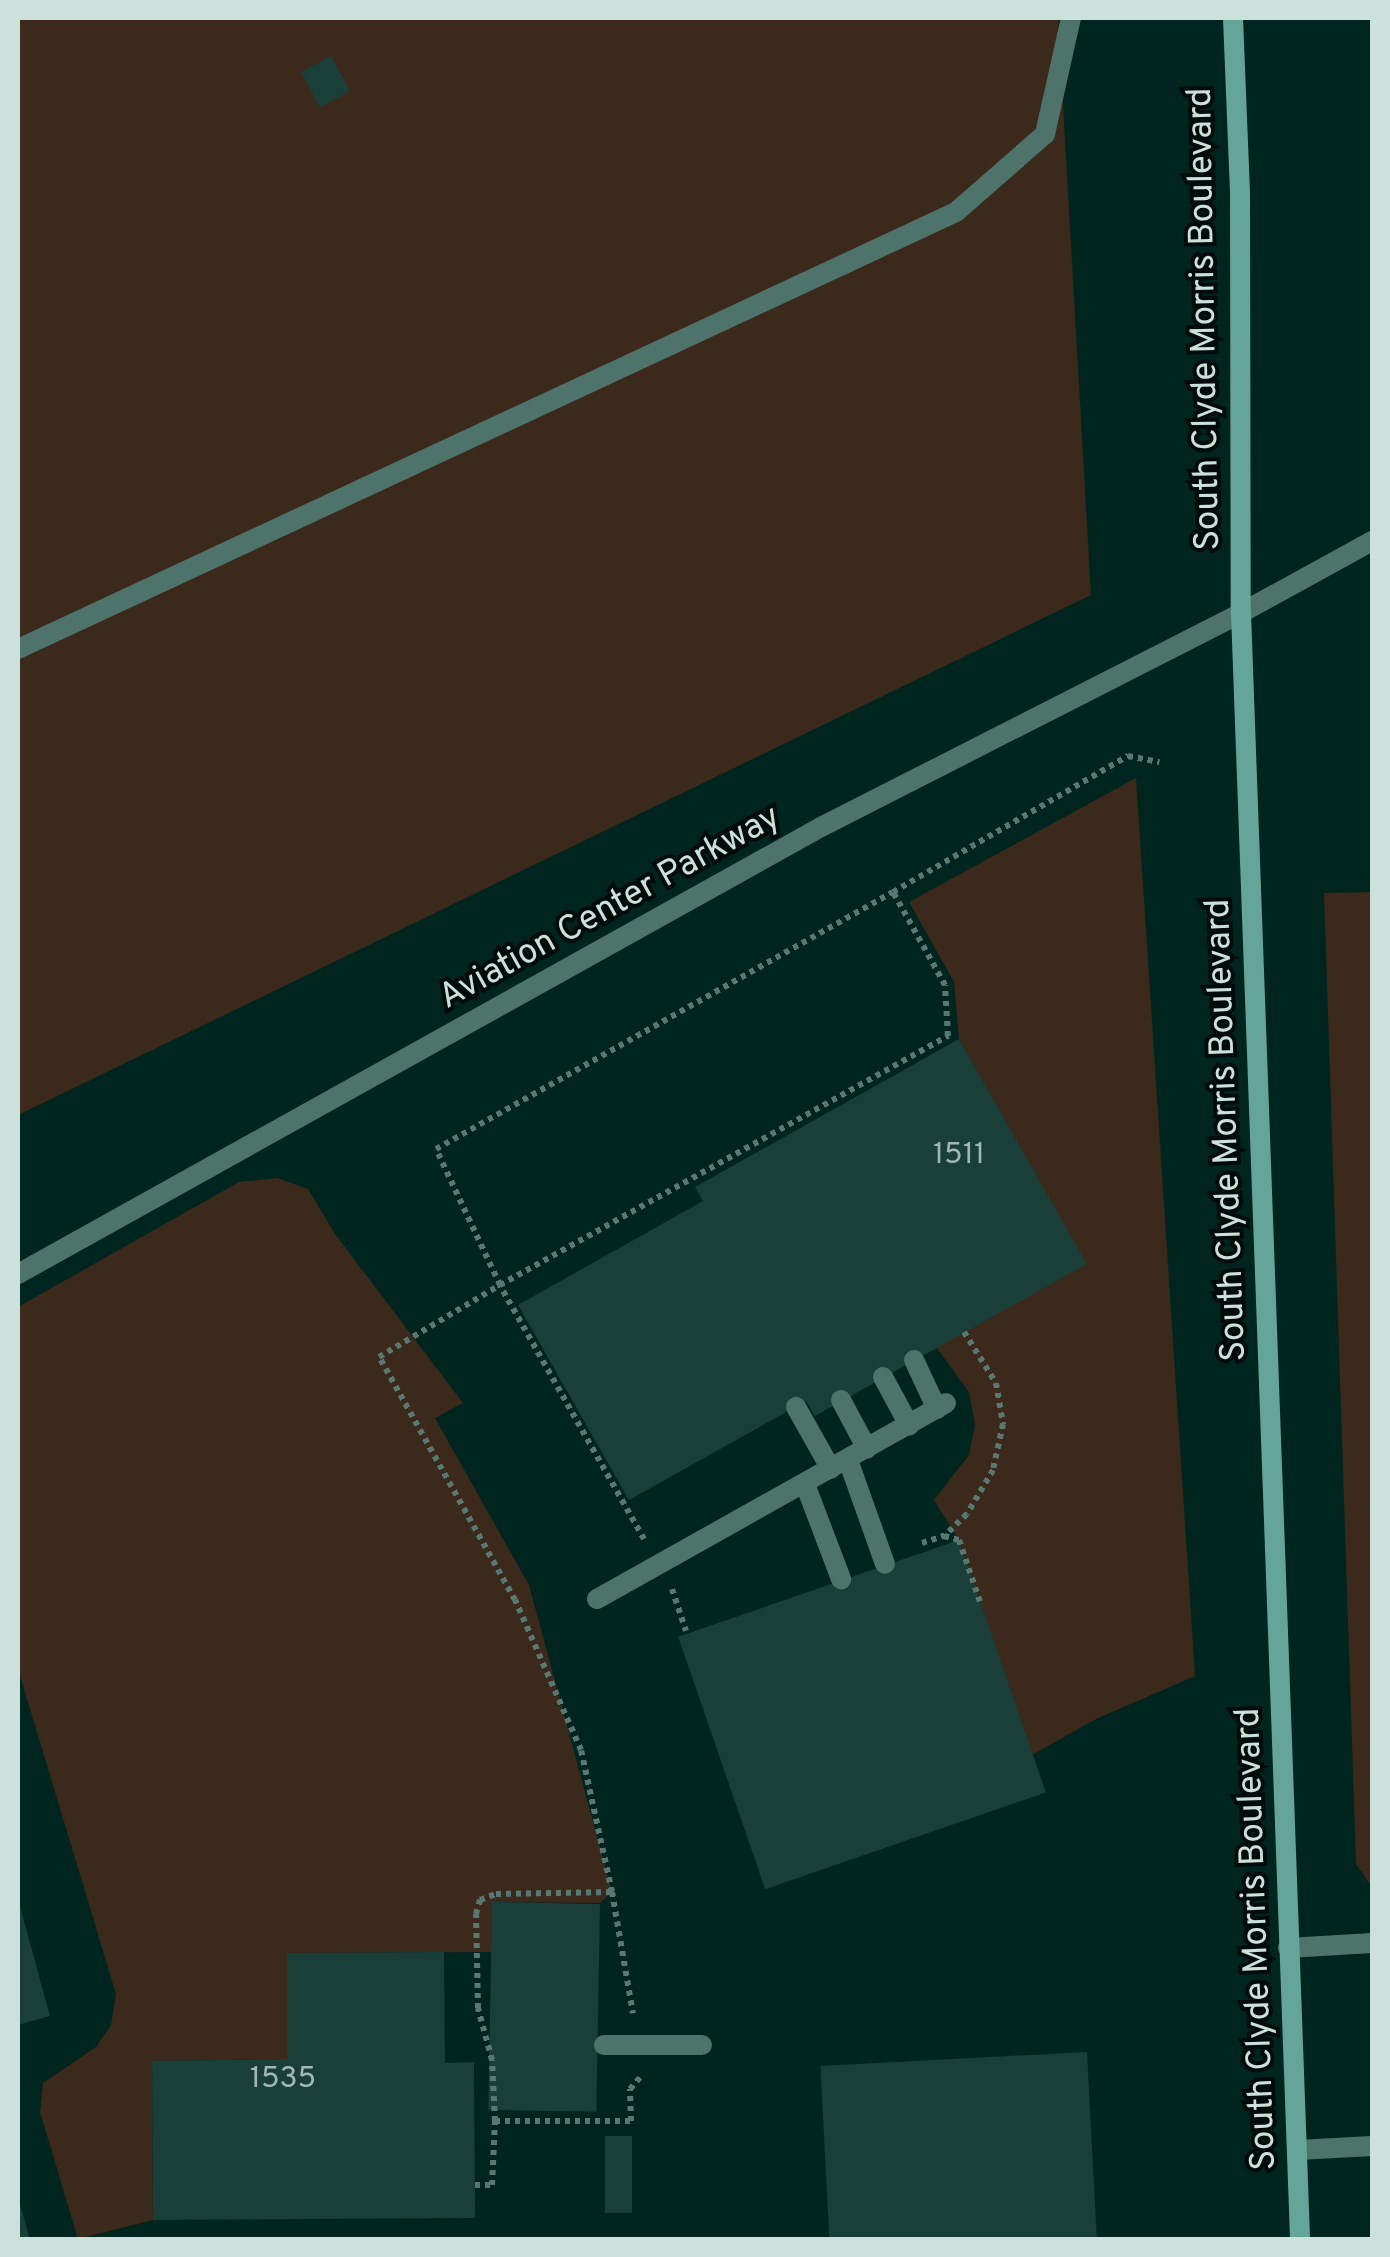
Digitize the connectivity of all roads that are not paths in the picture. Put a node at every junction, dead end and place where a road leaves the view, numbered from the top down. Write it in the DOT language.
graph roads {
  1 [pos="1071,18"];
  2 [pos="1232,18"];
  3 [pos="1372,541"];
  4 [pos="1241,613"];
  5 [pos="18,649"];
  6 [pos="18,1274"];
  7 [pos="914,1360"];
  8 [pos="883,1377"];
  9 [pos="841,1400"];
  10 [pos="796,1407"];
  11 [pos="909,1425"];
  12 [pos="867,1449"];
  13 [pos="840,1464"];
  14 [pos="805,1484"];
  15 [pos="885,1564"];
  16 [pos="841,1579"];
  17 [pos="597,1599"];
  18 [pos="1372,1943"];
  19 [pos="1288,1948"];
  20 [pos="604,2045"];
  21 [pos="702,2045"];
  22 [pos="1372,2146"];
  23 [pos="1298,2150"];
  24 [pos="1300,2240"];
  1 -- 5 [label="street"];
  2 -- 4 [label="main road, South Clyde Morris Boulevard"];
  3 -- 4 [label="street, Aviation Center Parkway"];
  4 -- 6 [label="street, Aviation Center Parkway"];
  4 -- 19 [label="main road, South Clyde Morris Boulevard"];
  7 -- 11 [label="street"];
  8 -- 11 [label="street"];
  9 -- 12 [label="street"];
  10 -- 13 [label="street"];
  11 -- 12 [label="street"];
  12 -- 13 [label="street"];
  13 -- 14 [label="street"];
  13 -- 15 [label="street"];
  14 -- 16 [label="street"];
  14 -- 17 [label="street"];
  18 -- 19 [label="street"];
  19 -- 23 [label="main road, South Clyde Morris Boulevard"];
  20 -- 21 [label="street"];
  22 -- 23 [label="street"];
  23 -- 24 [label="main road, South Clyde Morris Boulevard"];
}
